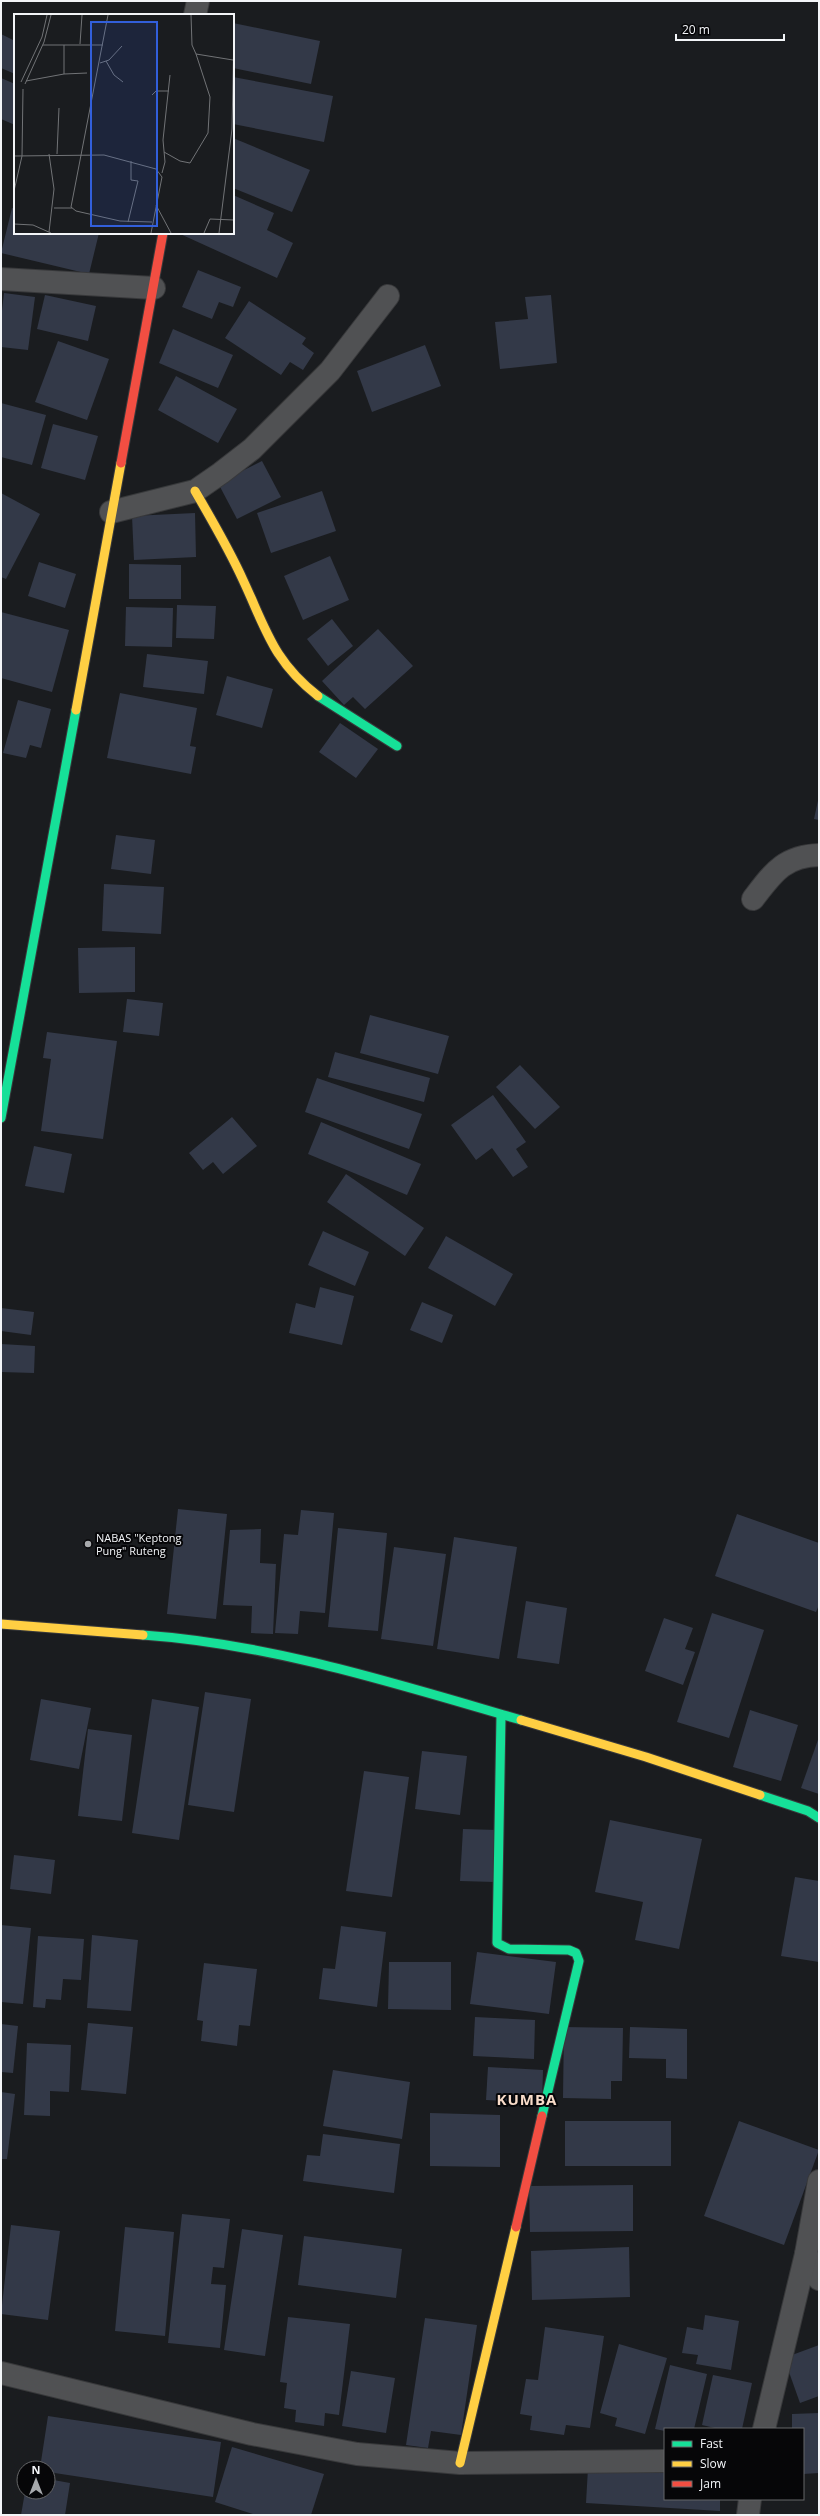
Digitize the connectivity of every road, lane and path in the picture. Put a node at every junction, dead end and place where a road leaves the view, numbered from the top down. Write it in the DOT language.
graph roads {
  1 [pos="198,1"];
  2 [pos="196,14"];
  3 [pos="163,234"];
  4 [pos="1,279"];
  5 [pos="154,288"];
  6 [pos="388,296"];
  7 [pos="195,491"];
  8 [pos="111,512"];
  9 [pos="397,746"];
  10 [pos="819,855"];
  11 [pos="754,898"];
  12 [pos="1,1118"];
  13 [pos="1,1624"];
  14 [pos="501,1716"];
  15 [pos="819,1818"];
  16 [pos="819,2181"];
  17 [pos="806,2254"];
  18 [pos="819,2279"];
  19 [pos="1,2373"];
  20 [pos="764,2428"];
  21 [pos="664,2461"];
  22 [pos="460,2463"];
  23 [pos="750,2500"];
  24 [pos="748,2515"];
  1 -- 2 [label="street"];
  3 -- 5 [label="street"];
  4 -- 5 [label="street"];
  5 -- 8 [label="street"];
  6 -- 7 [label="street"];
  7 -- 8 [label="street"];
  7 -- 9 [label="street"];
  8 -- 12 [label="street"];
  10 -- 11 [label="street"];
  13 -- 14 [label="street"];
  14 -- 15 [label="street"];
  14 -- 22 [label="street"];
  16 -- 17 [label="street"];
  17 -- 18 [label="street"];
  17 -- 20 [label="street"];
  19 -- 22 [label="street"];
  21 -- 22 [label="street"];
  23 -- 24 [label="street"];
}
